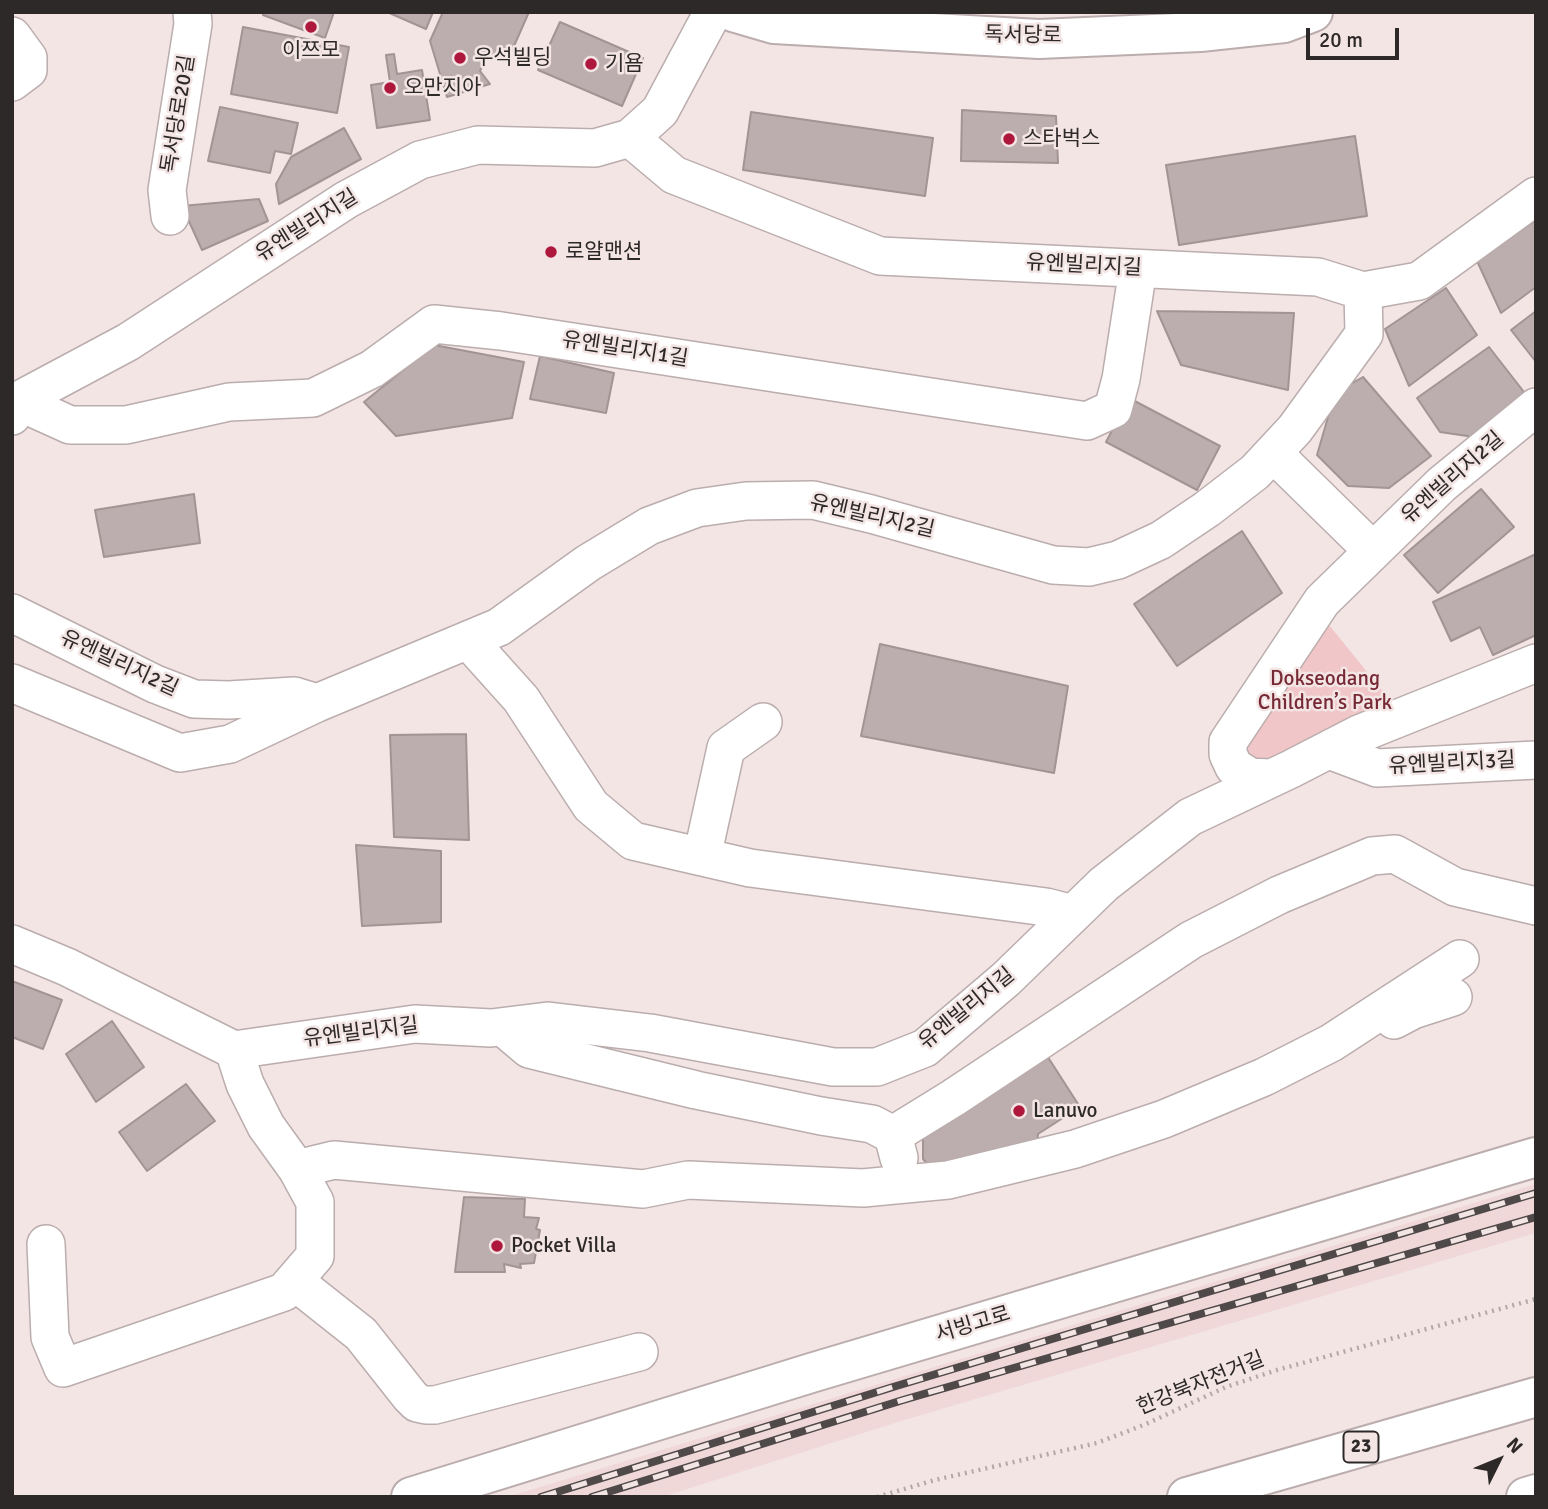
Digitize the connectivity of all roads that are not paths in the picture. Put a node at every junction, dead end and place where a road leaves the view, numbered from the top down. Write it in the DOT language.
graph roads {
  1 [pos="192,12"];
  2 [pos="713,12"];
  3 [pos="733,12"];
  4 [pos="1313,12"];
  5 [pos="901,22"];
  6 [pos="12,36"];
  7 [pos="12,82"];
  8 [pos="630,138"];
  9 [pos="1536,195"];
  10 [pos="170,216"];
  11 [pos="1138,269"];
  12 [pos="1363,291"];
  13 [pos="14,407"];
  14 [pos="1536,407"];
  15 [pos="1273,453"];
  16 [pos="1372,550"];
  17 [pos="12,613"];
  18 [pos="468,640"];
  19 [pos="1536,663"];
  20 [pos="12,683"];
  21 [pos="317,703"];
  22 [pos="762,722"];
  23 [pos="1329,750"];
  24 [pos="1536,760"];
  25 [pos="1269,778"];
  26 [pos="702,857"];
  27 [pos="1536,906"];
  28 [pos="1073,914"];
  29 [pos="12,944"];
  30 [pos="1460,959"];
  31 [pos="1452,998"];
  32 [pos="503,1027"];
  33 [pos="1331,1043"];
  34 [pos="234,1050"];
  35 [pos="894,1135"];
  36 [pos="1536,1157"];
  37 [pos="297,1169"];
  38 [pos="1536,1171"];
  39 [pos="905,1182"];
  40 [pos="46,1244"];
  41 [pos="294,1280"];
  42 [pos="639,1352"];
  43 [pos="1536,1397"];
  44 [pos="1536,1494"];
  45 [pos="411,1497"];
  46 [pos="444,1497"];
  47 [pos="1186,1497"];
  48 [pos="1525,1497"];
  1 -- 10 [label="street, 독서당로20길"];
  2 -- 8 [label="street, 유엔빌리지길"];
  3 -- 5 [label="main road, 독서당로"];
  4 -- 5 [label="main road, 독서당로"];
  6 -- 7 [label="street"];
  8 -- 11 [label="street, 유엔빌리지길"];
  8 -- 13 [label="street, 유엔빌리지길"];
  9 -- 12 [label="street, 유엔빌리지길"];
  11 -- 12 [label="street, 유엔빌리지길"];
  11 -- 13 [label="street, 유엔빌리지1길"];
  12 -- 15 [label="street, 유엔빌리지2길"];
  14 -- 16 [label="street, 유엔빌리지2길"];
  15 -- 16 [label="street"];
  15 -- 18 [label="street, 유엔빌리지2길"];
  16 -- 25 [label="street, 유엔빌리지2길"];
  17 -- 21 [label="street, 유엔빌리지2길"];
  18 -- 21 [label="street, 유엔빌리지2길"];
  18 -- 26 [label="street"];
  19 -- 23 [label="street, 유엔빌리지길"];
  20 -- 21 [label="street"];
  22 -- 26 [label="street"];
  23 -- 24 [label="street, 유엔빌리지3길"];
  23 -- 25 [label="street, 유엔빌리지길"];
  25 -- 28 [label="street, 유엔빌리지길"];
  26 -- 28 [label="street"];
  27 -- 35 [label="street"];
  28 -- 32 [label="street, 유엔빌리지길"];
  29 -- 34 [label="street"];
  30 -- 33 [label="street"];
  31 -- 33 [label="street"];
  32 -- 34 [label="street, 유엔빌리지길"];
  32 -- 35 [label="street"];
  33 -- 39 [label="street"];
  34 -- 37 [label="street"];
  35 -- 39 [label="street"];
  36 -- 45 [label="main road, 서빙고로"];
  37 -- 39 [label="street"];
  37 -- 41 [label="street"];
  38 -- 46 [label="main road, 서빙고로"];
  40 -- 41 [label="street"];
  41 -- 42 [label="street"];
  43 -- 47 [label="main road, 23"];
  44 -- 48 [label="main road"];
}
